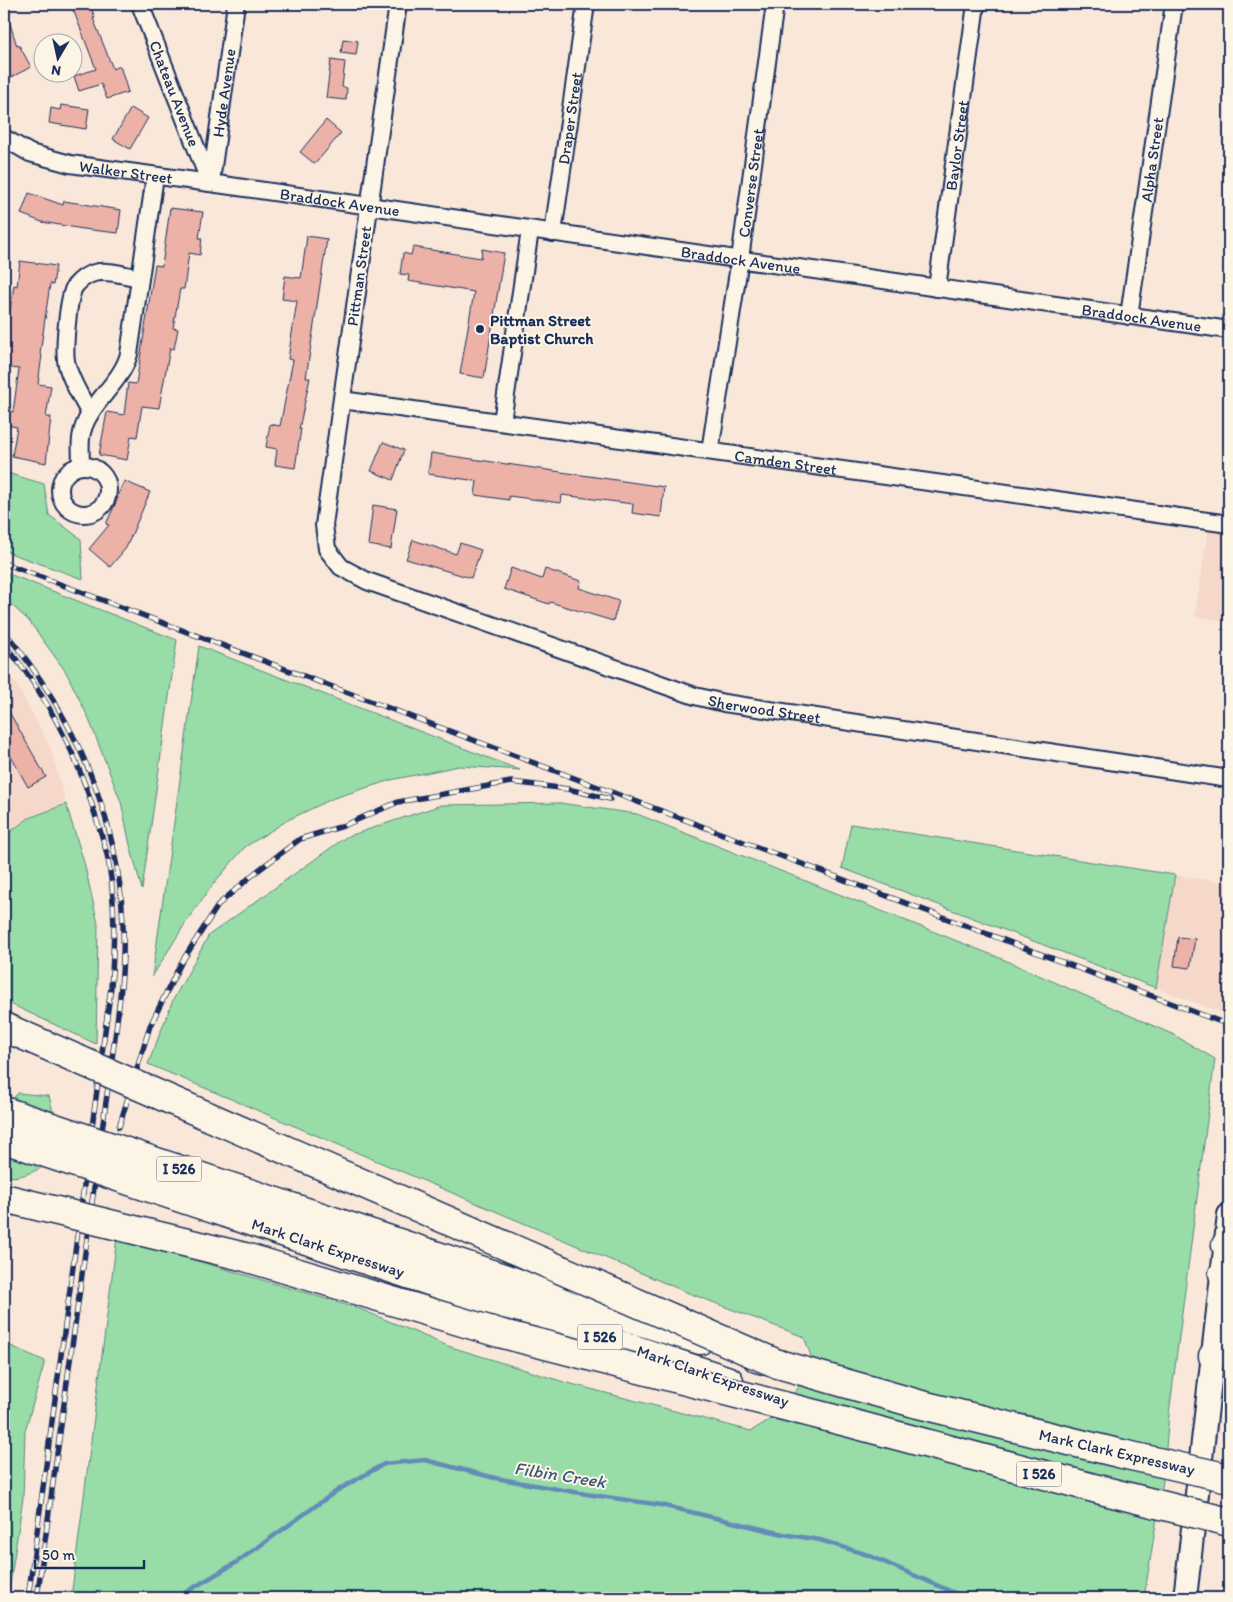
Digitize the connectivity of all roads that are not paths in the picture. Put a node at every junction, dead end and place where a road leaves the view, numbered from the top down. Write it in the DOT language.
graph roads {
  1 [pos="140,4"];
  2 [pos="236,4"];
  3 [pos="398,4"];
  4 [pos="586,4"];
  5 [pos="775,4"];
  6 [pos="976,4"];
  7 [pos="1174,4"];
  8 [pos="4,138"];
  9 [pos="155,176"];
  10 [pos="210,183"];
  11 [pos="252,190"];
  12 [pos="369,206"];
  13 [pos="530,230"];
  14 [pos="553,233"];
  15 [pos="740,259"];
  16 [pos="140,278"];
  17 [pos="937,288"];
  18 [pos="1129,316"];
  19 [pos="1229,330"];
  20 [pos="342,400"];
  21 [pos="90,414"];
  22 [pos="502,422"];
  23 [pos="710,451"];
  24 [pos="81,466"];
  25 [pos="1229,524"];
  26 [pos="327,549"];
  27 [pos="1229,779"];
  28 [pos="4,1027"];
  29 [pos="4,1111"];
  30 [pos="4,1139"];
  31 [pos="4,1198"];
  32 [pos="1229,1215"];
  33 [pos="1228,1245"];
  34 [pos="1226,1275"];
  35 [pos="1221,1347"];
  36 [pos="780,1365"];
  37 [pos="850,1423"];
  38 [pos="1229,1478"];
  39 [pos="1229,1522"];
  40 [pos="1185,1598"];
  1 -- 10 [label="street, Chateau Avenue"];
  2 -- 10 [label="street, Hyde Avenue"];
  3 -- 12 [label="street, Pittman Street"];
  4 -- 14 [label="street, Draper Street"];
  5 -- 15 [label="street, Converse Street"];
  6 -- 17 [label="street, Baylor Street"];
  7 -- 18 [label="street, Alpha Street"];
  8 -- 9 [label="street, Walker Street"];
  9 -- 10 [label="street, Walker Street"];
  9 -- 16 [label="street"];
  10 -- 11 [label="street, Walker Street"];
  11 -- 12 [label="street, Braddock Avenue"];
  12 -- 13 [label="street, Braddock Avenue"];
  12 -- 20 [label="street, Pittman Street"];
  13 -- 14 [label="street, Braddock Avenue"];
  13 -- 22 [label="street"];
  14 -- 15 [label="street, Braddock Avenue"];
  15 -- 17 [label="street, Braddock Avenue"];
  15 -- 23 [label="street, Converse Street"];
  16 -- 21 [label="street"];
  16 -- 21 [label="street"];
  17 -- 18 [label="street, Braddock Avenue"];
  18 -- 19 [label="street, Braddock Avenue"];
  20 -- 22 [label="street, Camden Street"];
  20 -- 26 [label="street, Pittman Street"];
  21 -- 24 [label="street"];
  22 -- 23 [label="street, Camden Street"];
  23 -- 25 [label="street, Camden Street"];
  26 -- 27 [label="street, Sherwood Street"];
  28 -- 36 [label="highway, bridge"];
  29 -- 36 [label="highway, Mark Clark Expressway / I 526, bridge"];
  30 -- 37 [label="highway, Mark Clark Expressway / I 526, bridge"];
  31 -- 37 [label="highway, bridge"];
  32 -- 33 [label="main road"];
  33 -- 34 [label="main road"];
  34 -- 35 [label="main road"];
  35 -- 40 [label="main road"];
  36 -- 38 [label="highway, Mark Clark Expressway / I 526, bridge"];
  37 -- 39 [label="highway, Mark Clark Expressway / I 526, bridge"];
}
